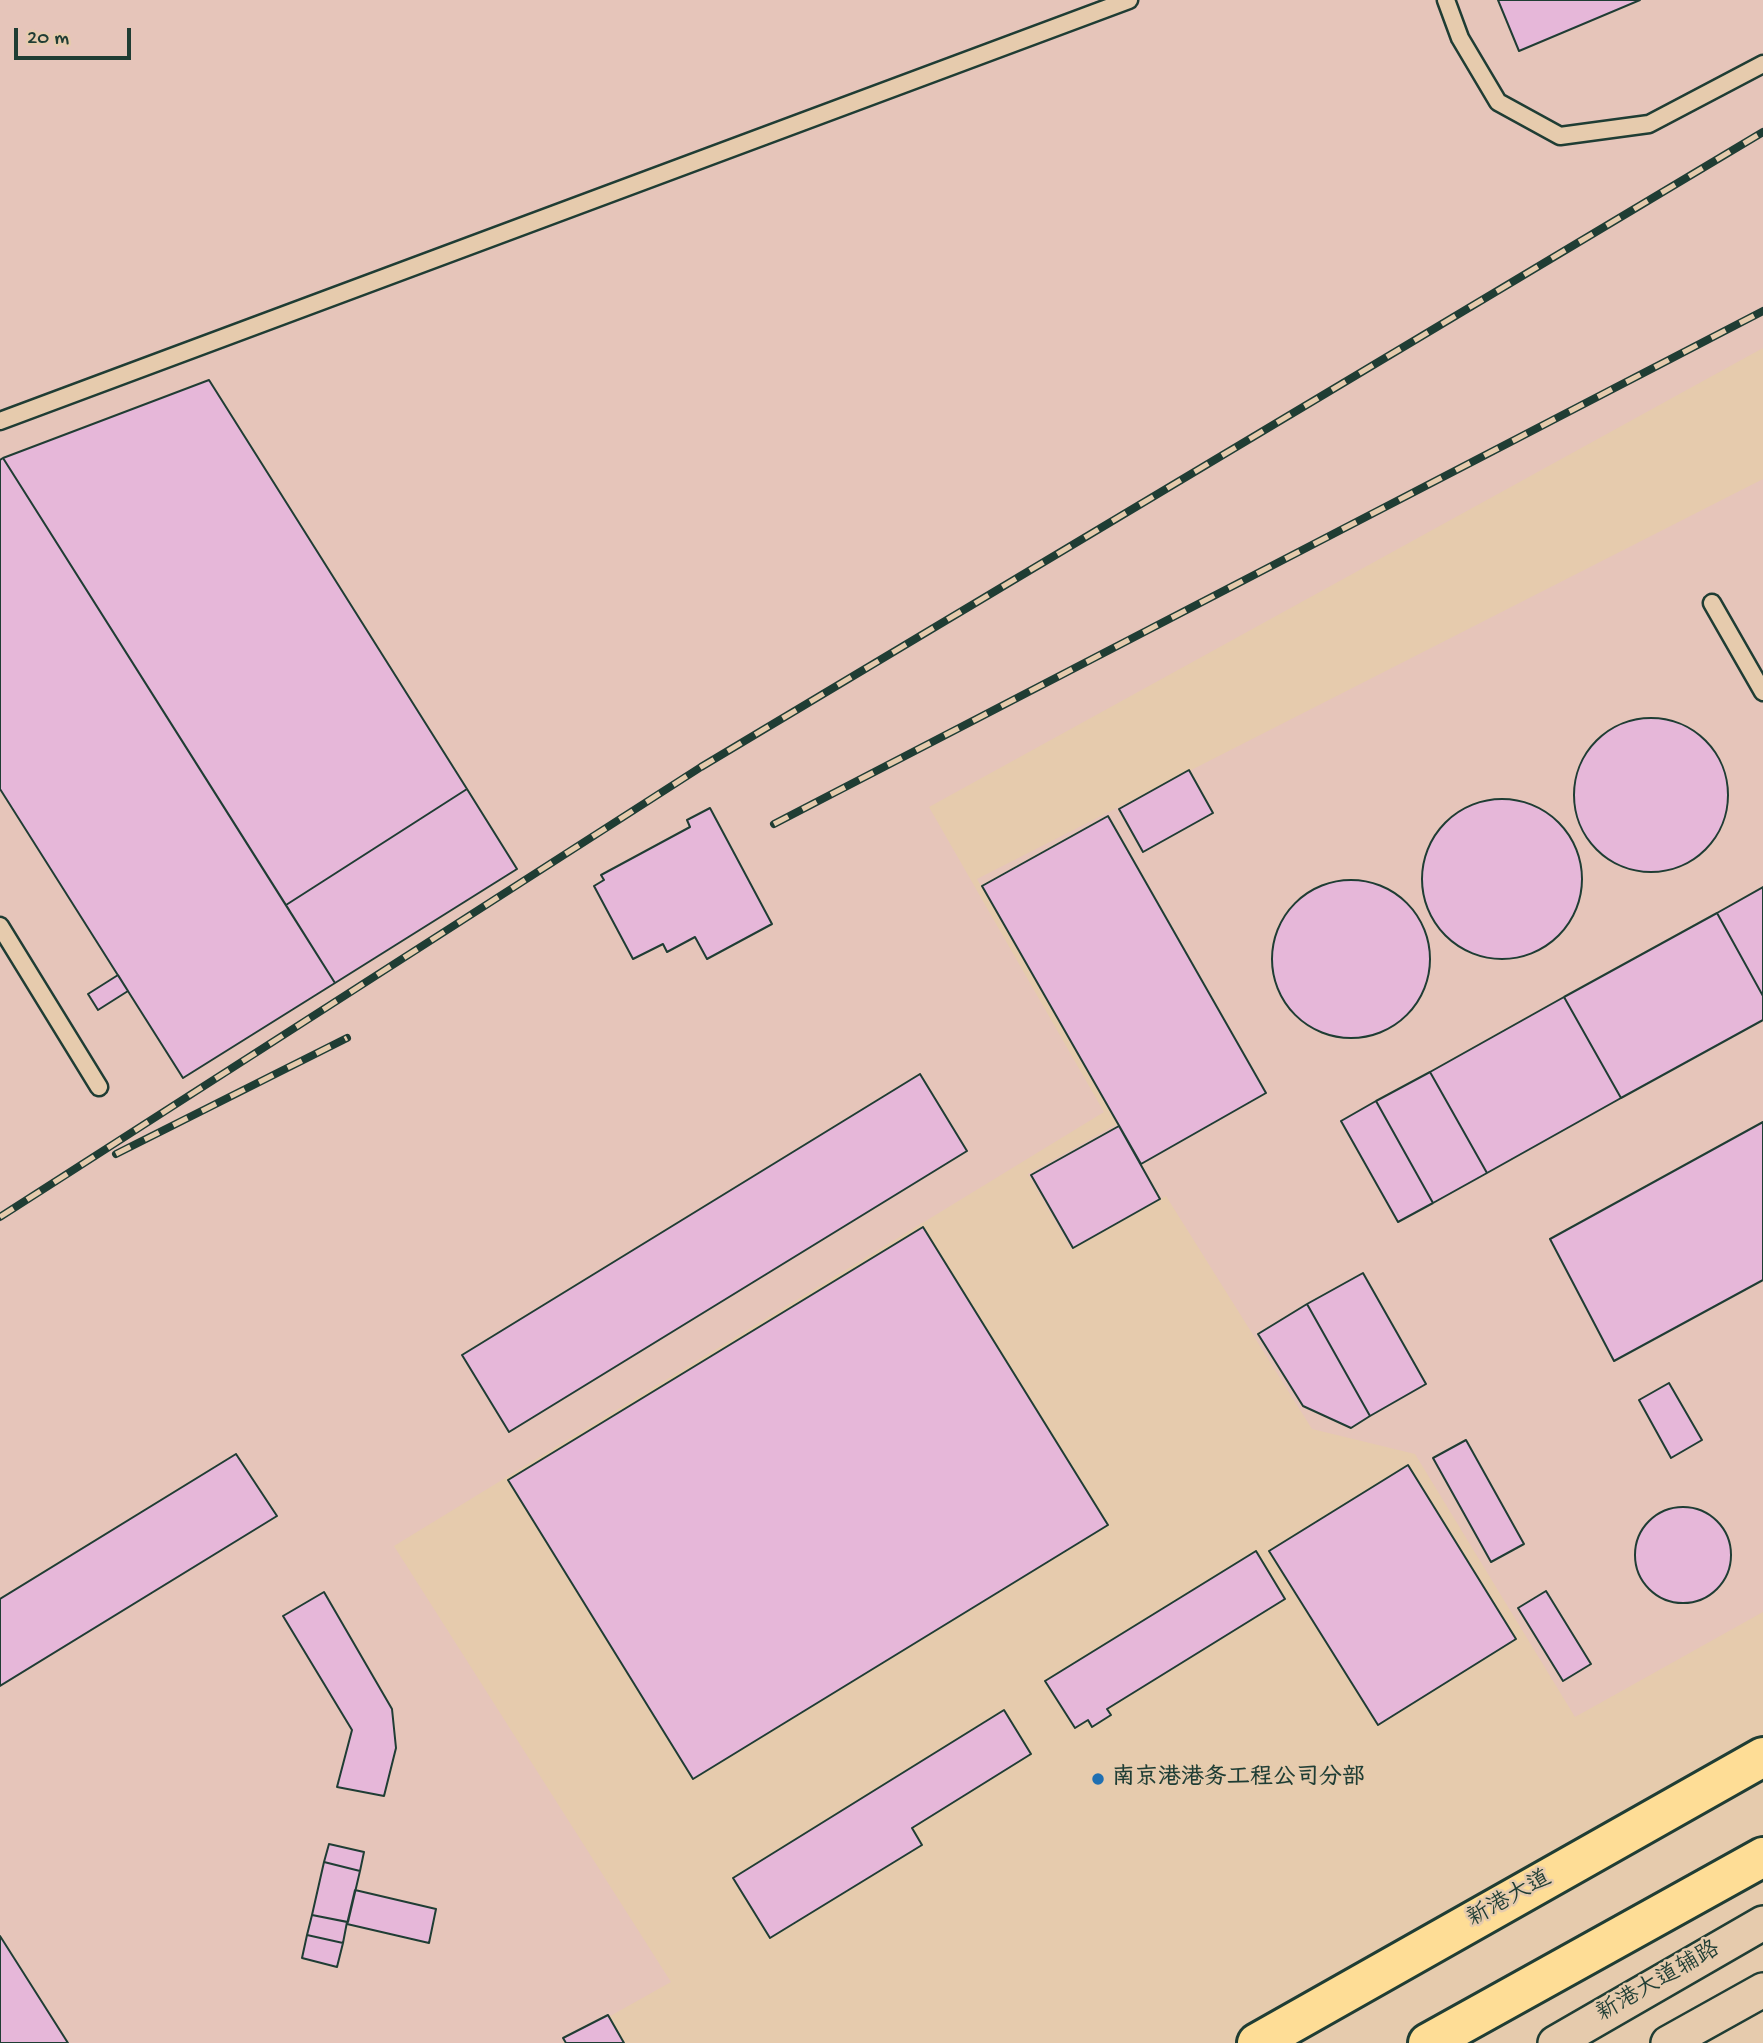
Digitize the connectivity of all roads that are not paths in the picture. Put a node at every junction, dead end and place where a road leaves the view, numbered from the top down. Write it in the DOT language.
graph roads {
  1 [pos="1129,0"];
  2 [pos="1446,0"];
  3 [pos="1763,64"];
  4 [pos="0,421"];
  5 [pos="1712,603"];
  6 [pos="1763,692"];
  7 [pos="0,926"];
  8 [pos="99,1087"];
  9 [pos="1763,1757"];
  10 [pos="1763,1857"];
  11 [pos="1763,1923"];
  12 [pos="1763,1990"];
  13 [pos="1257,2043"];
  14 [pos="1428,2043"];
  15 [pos="1555,2043"];
  16 [pos="1668,2043"];
  1 -- 4 [label="lane"];
  2 -- 3 [label="lane"];
  5 -- 6 [label="lane"];
  7 -- 8 [label="lane"];
  9 -- 13 [label="main road, 新港大道"];
  10 -- 14 [label="main road"];
  11 -- 15 [label="street, 新港大道辅路"];
  12 -- 16 [label="street"];
}
